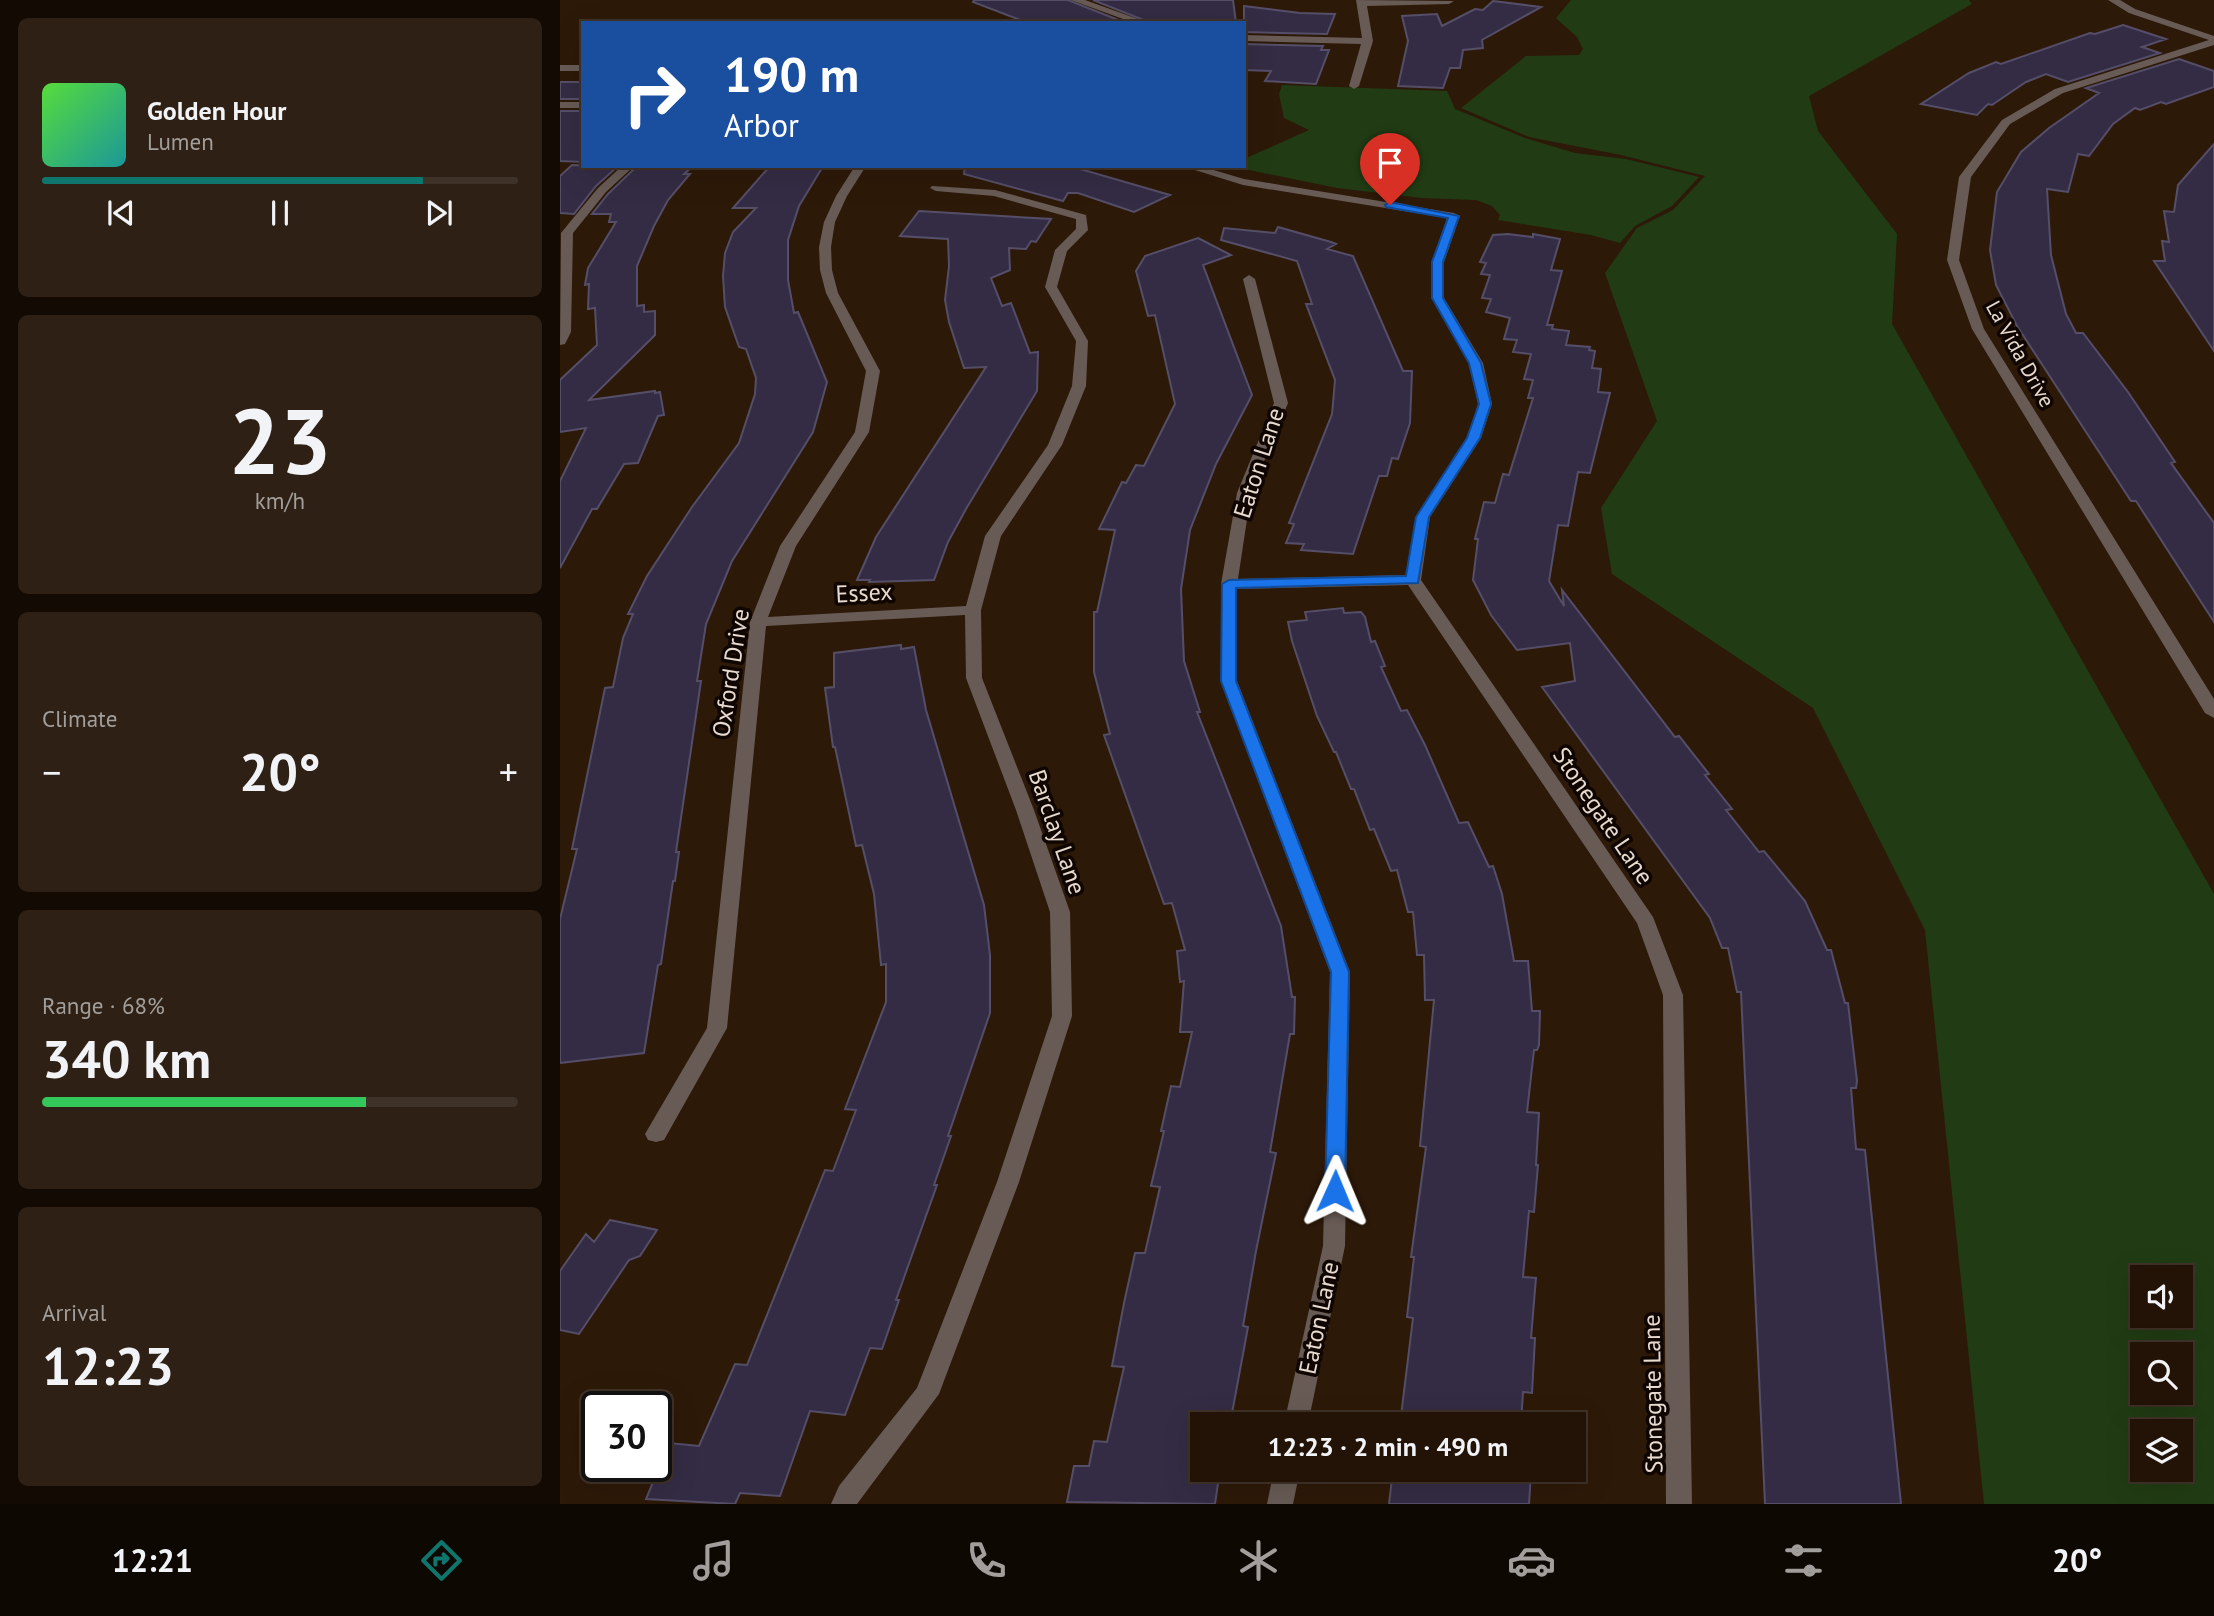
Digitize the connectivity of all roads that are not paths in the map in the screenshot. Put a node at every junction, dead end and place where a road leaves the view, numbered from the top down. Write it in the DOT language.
graph roads {
  1 [pos="1076,0"];
  2 [pos="2113,0"];
  3 [pos="1361,1"];
  4 [pos="1449,1"];
  5 [pos="1138,21"];
  6 [pos="1246,38"];
  7 [pos="1368,41"];
  8 [pos="2214,41"];
  9 [pos="560,68"];
  10 [pos="581,68"];
  11 [pos="1354,86"];
  12 [pos="560,105"];
  13 [pos="581,105"];
  14 [pos="627,168"];
  15 [pos="860,168"];
  16 [pos="1194,168"];
  17 [pos="936,188"];
  18 [pos="1249,279"];
  19 [pos="563,336"];
  20 [pos="1413,580"];
  21 [pos="1229,584"];
  22 [pos="973,610"];
  23 [pos="758,622"];
  24 [pos="2214,713"];
  25 [pos="656,1133"];
  26 [pos="1299,1412"];
  27 [pos="1285,1482"];
  28 [pos="844,1504"];
  29 [pos="1280,1504"];
  30 [pos="1679,1504"];
  1 -- 5 [label="street"];
  2 -- 8 [label="street"];
  3 -- 4 [label="street"];
  3 -- 7 [label="street"];
  6 -- 7 [label="street"];
  7 -- 11 [label="street"];
  8 -- 24 [label="street, La Vida Drive"];
  9 -- 10 [label="street"];
  12 -- 13 [label="street"];
  14 -- 19 [label="street"];
  15 -- 23 [label="street, Oxford Drive"];
  16 -- 20 [label="street"];
  17 -- 22 [label="street, Barclay Lane"];
  18 -- 21 [label="street, Eaton Lane"];
  20 -- 21 [label="street"];
  20 -- 30 [label="street, Stonegate Lane"];
  21 -- 26 [label="street, Eaton Lane"];
  22 -- 23 [label="street, Essex"];
  22 -- 28 [label="street, Barclay Lane"];
  23 -- 25 [label="street, Oxford Drive"];
  27 -- 29 [label="street"];
}
